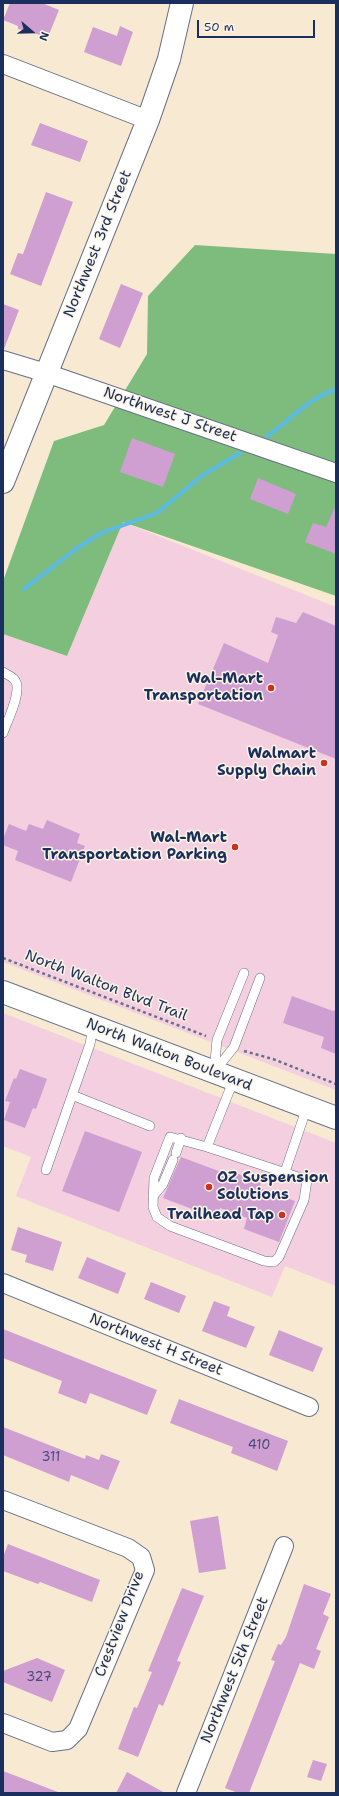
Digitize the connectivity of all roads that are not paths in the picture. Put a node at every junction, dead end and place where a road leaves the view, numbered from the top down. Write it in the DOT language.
graph roads {
  1 [pos="182,3"];
  2 [pos="3,64"];
  3 [pos="148,120"];
  4 [pos="3,360"];
  5 [pos="46,372"];
  6 [pos="336,473"];
  7 [pos="3,482"];
  8 [pos="3,672"];
  9 [pos="3,733"];
  10 [pos="244,973"];
  11 [pos="260,978"];
  12 [pos="3,992"];
  13 [pos="93,1026"];
  14 [pos="224,1076"];
  15 [pos="72,1095"];
  16 [pos="307,1107"];
  17 [pos="336,1118"];
  18 [pos="150,1126"];
  19 [pos="180,1138"];
  20 [pos="206,1147"];
  21 [pos="46,1170"];
  22 [pos="285,1172"];
  23 [pos="153,1196"];
  24 [pos="3,1283"];
  25 [pos="309,1407"];
  26 [pos="3,1500"];
  27 [pos="284,1546"];
  28 [pos="3,1723"];
  29 [pos="186,1793"];
  1 -- 3 [label="street, Northwest 3rd Street"];
  2 -- 3 [label="street"];
  3 -- 5 [label="street, Northwest 3rd Street"];
  4 -- 5 [label="street, Northwest J Street"];
  5 -- 6 [label="street, Northwest J Street"];
  5 -- 7 [label="street, Northwest 3rd Street"];
  8 -- 9 [label="lane"];
  10 -- 14 [label="lane"];
  11 -- 14 [label="lane"];
  12 -- 13 [label="street, North Walton Boulevard"];
  13 -- 14 [label="street, North Walton Boulevard"];
  13 -- 15 [label="lane"];
  14 -- 16 [label="street, North Walton Boulevard"];
  14 -- 20 [label="lane"];
  15 -- 18 [label="lane"];
  15 -- 21 [label="lane"];
  16 -- 17 [label="street, North Walton Boulevard"];
  16 -- 22 [label="lane"];
  19 -- 20 [label="lane"];
  19 -- 23 [label="lane"];
  19 -- 23 [label="lane"];
  20 -- 22 [label="lane"];
  22 -- 23 [label="lane"];
  24 -- 25 [label="street, Northwest H Street"];
  26 -- 28 [label="street, Crestview Drive"];
  27 -- 29 [label="street, Northwest 5th Street"];
}
